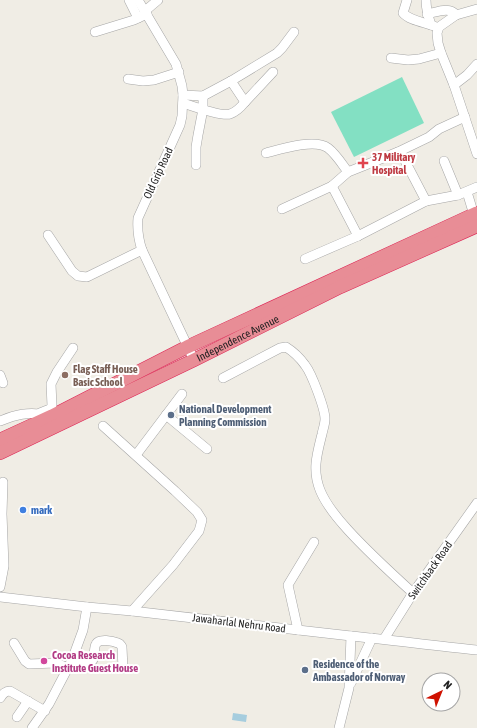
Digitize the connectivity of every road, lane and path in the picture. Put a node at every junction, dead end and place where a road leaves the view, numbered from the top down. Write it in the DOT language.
graph roads {
  1 [pos="129,0"];
  2 [pos="138,0"];
  3 [pos="158,0"];
  4 [pos="407,0"];
  5 [pos="426,0"];
  6 [pos="476,0"];
  7 [pos="477,8"];
  8 [pos="146,13"];
  9 [pos="427,14"];
  10 [pos="456,15"];
  11 [pos="138,18"];
  12 [pos="435,26"];
  13 [pos="95,32"];
  14 [pos="294,32"];
  15 [pos="442,53"];
  16 [pos="391,58"];
  17 [pos="477,64"];
  18 [pos="179,72"];
  19 [pos="273,72"];
  20 [pos="128,79"];
  21 [pos="231,81"];
  22 [pos="454,85"];
  23 [pos="203,96"];
  24 [pos="183,99"];
  25 [pos="245,102"];
  26 [pos="203,109"];
  27 [pos="465,117"];
  28 [pos="398,152"];
  29 [pos="266,153"];
  30 [pos="477,154"];
  31 [pos="444,161"];
  32 [pos="196,165"];
  33 [pos="348,172"];
  34 [pos="332,186"];
  35 [pos="477,187"];
  36 [pos="467,192"];
  37 [pos="458,195"];
  38 [pos="426,201"];
  39 [pos="282,209"];
  40 [pos="476,218"];
  41 [pos="48,235"];
  42 [pos="358,236"];
  43 [pos="142,250"];
  44 [pos="305,259"];
  45 [pos="187,347"];
  46 [pos="73,348"];
  47 [pos="194,360"];
  48 [pos="223,378"];
  49 [pos="182,394"];
  50 [pos="46,415"];
  51 [pos="166,415"];
  52 [pos="0,421"];
  53 [pos="103,426"];
  54 [pos="0,440"];
  55 [pos="207,449"];
  56 [pos="0,453"];
  57 [pos="136,455"];
  58 [pos="4,482"];
  59 [pos="477,503"];
  60 [pos="314,542"];
  61 [pos="0,587"];
  62 [pos="413,593"];
  63 [pos="0,597"];
  64 [pos="87,607"];
  65 [pos="132,610"];
  66 [pos="298,630"];
  67 [pos="351,636"];
  68 [pos="372,638"];
  69 [pos="384,639"];
  70 [pos="14,643"];
  71 [pos="477,650"];
  72 [pos="70,664"];
  73 [pos="123,668"];
  74 [pos="348,688"];
  75 [pos="0,698"];
  76 [pos="28,701"];
  77 [pos="45,711"];
  78 [pos="17,717"];
  79 [pos="32,728"];
  80 [pos="339,728"];
  1 -- 11 [label="street"];
  2 -- 8 [label="street, Old Grip Road"];
  3 -- 8 [label="street"];
  4 -- 12 [label="street"];
  5 -- 9 [label="street"];
  6 -- 7 [label="street"];
  7 -- 10 [label="street"];
  8 -- 11 [label="street"];
  8 -- 18 [label="street, Old Grip Road"];
  9 -- 10 [label="street"];
  9 -- 12 [label="street"];
  10 -- 12 [label="street"];
  11 -- 13 [label="street"];
  12 -- 15 [label="street"];
  14 -- 21 [label="street"];
  15 -- 16 [label="street"];
  15 -- 22 [label="street"];
  17 -- 22 [label="street"];
  18 -- 20 [label="street"];
  18 -- 24 [label="street, Old Grip Road"];
  19 -- 25 [label="street"];
  21 -- 23 [label="street"];
  21 -- 25 [label="street"];
  22 -- 27 [label="street"];
  23 -- 24 [label="street"];
  23 -- 26 [label="street"];
  24 -- 26 [label="street"];
  24 -- 43 [label="street, Old Grip Road"];
  25 -- 26 [label="street"];
  26 -- 32 [label="street"];
  27 -- 28 [label="street"];
  27 -- 30 [label="street"];
  28 -- 33 [label="street"];
  28 -- 38 [label="street"];
  29 -- 33 [label="street"];
  31 -- 37 [label="street"];
  33 -- 34 [label="street"];
  34 -- 39 [label="street"];
  34 -- 42 [label="street"];
  35 -- 36 [label="street"];
  36 -- 37 [label="street"];
  36 -- 40 [label="street"];
  37 -- 38 [label="street"];
  38 -- 42 [label="street"];
  40 -- 45 [label="highway, Independence Avenue"];
  40 -- 47 [label="highway, Independence Avenue"];
  41 -- 43 [label="street"];
  42 -- 44 [label="street"];
  43 -- 45 [label="street, Old Grip Road"];
  45 -- 47 [label="street, Old Grip Road"];
  45 -- 50 [label="highway, Independence Avenue"];
  46 -- 50 [label="street"];
  47 -- 56 [label="highway, Independence Avenue"];
  48 -- 62 [label="street"];
  49 -- 51 [label="street"];
  50 -- 52 [label="street"];
  50 -- 54 [label="highway, Independence Avenue"];
  51 -- 55 [label="street"];
  51 -- 57 [label="street"];
  53 -- 57 [label="street"];
  57 -- 65 [label="street"];
  58 -- 61 [label="street"];
  59 -- 62 [label="street, Switchback Road"];
  60 -- 66 [label="street"];
  62 -- 69 [label="street, Switchback Road"];
  63 -- 64 [label="street, Jawaharlal Nehru Road"];
  64 -- 65 [label="street, Jawaharlal Nehru Road"];
  64 -- 72 [label="street"];
  65 -- 66 [label="street, Jawaharlal Nehru Road"];
  66 -- 67 [label="street, Jawaharlal Nehru Road"];
  67 -- 68 [label="street, Jawaharlal Nehru Road"];
  67 -- 74 [label="street"];
  68 -- 69 [label="street, Jawaharlal Nehru Road"];
  68 -- 74 [label="street"];
  69 -- 71 [label="street, Jawaharlal Nehru Road"];
  70 -- 72 [label="street"];
  72 -- 73 [label="street"];
  72 -- 77 [label="street"];
  74 -- 80 [label="street"];
  75 -- 76 [label="street"];
  76 -- 77 [label="street"];
  76 -- 78 [label="street"];
  77 -- 79 [label="street"];
}
